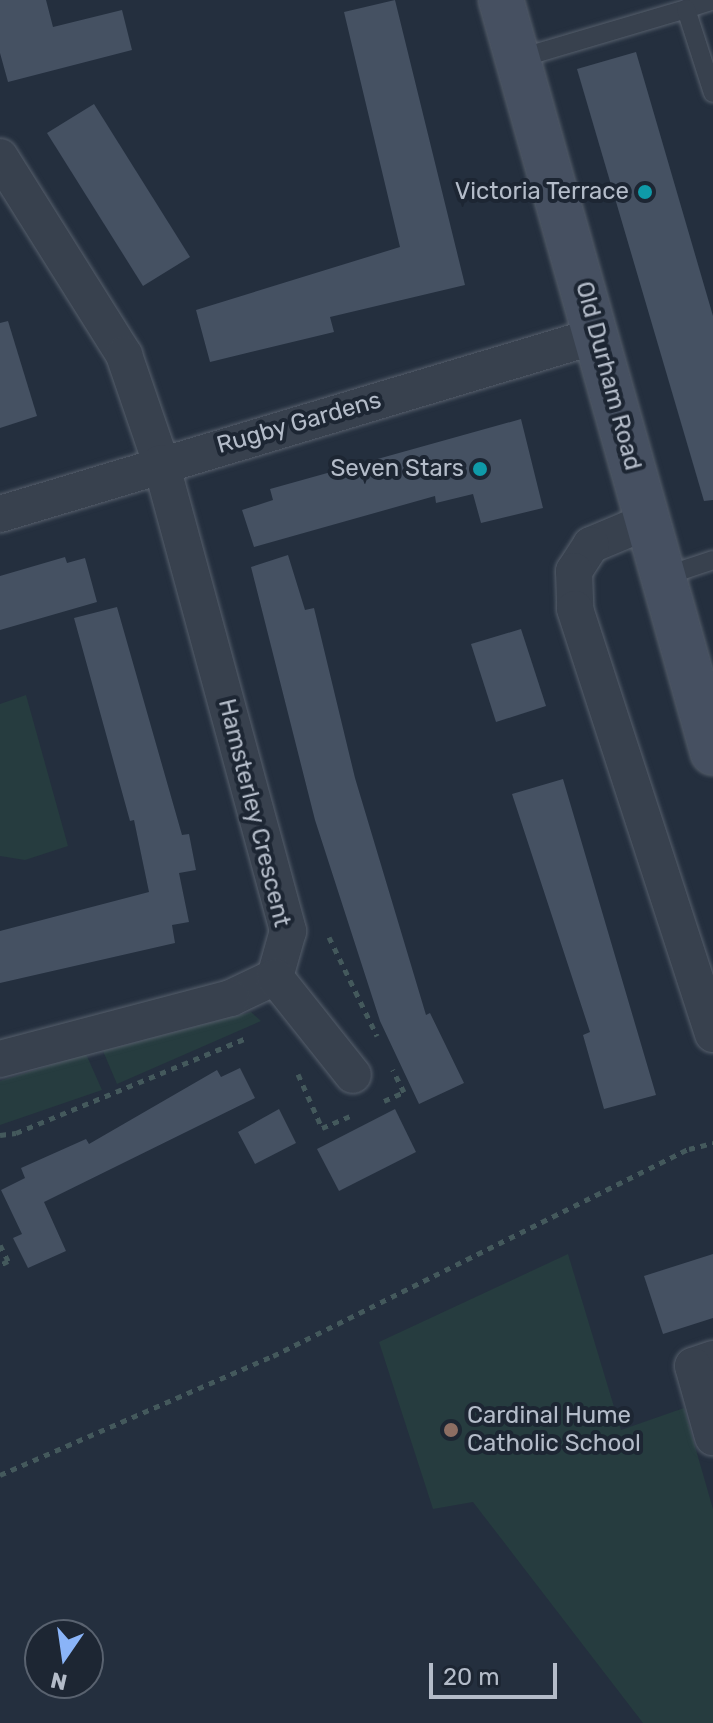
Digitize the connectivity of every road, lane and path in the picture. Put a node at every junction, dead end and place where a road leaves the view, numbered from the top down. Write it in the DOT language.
graph roads {
  1 [pos="501,0"];
  2 [pos="713,0"];
  3 [pos="686,9"];
  4 [pos="514,60"];
  5 [pos="713,93"];
  6 [pos="0,157"];
  7 [pos="599,335"];
  8 [pos="161,463"];
  9 [pos="0,514"];
  10 [pos="648,521"];
  11 [pos="713,560"];
  12 [pos="662,577"];
  13 [pos="713,753"];
  14 [pos="275,977"];
  15 [pos="301,1010"];
  16 [pos="713,1034"];
  17 [pos="0,1059"];
  18 [pos="353,1075"];
  19 [pos="0,1135"];
  20 [pos="713,1143"];
  21 [pos="0,1245"];
  22 [pos="0,1265"];
  23 [pos="713,1359"];
  24 [pos="713,1437"];
  25 [pos="0,1475"];
  1 -- 4 [label="main road, Old Durham Road"];
  2 -- 3 [label="lane"];
  3 -- 4 [label="lane"];
  3 -- 5 [label="lane"];
  4 -- 7 [label="main road, Old Durham Road"];
  6 -- 8 [label="street, Hamsterley Crescent"];
  7 -- 8 [label="street, Rugby Gardens"];
  7 -- 10 [label="main road, Old Durham Road"];
  8 -- 9 [label="street, Rugby Gardens"];
  8 -- 14 [label="street, Hamsterley Crescent"];
  10 -- 12 [label="main road, Old Durham Road"];
  10 -- 16 [label="street"];
  11 -- 12 [label="lane"];
  12 -- 13 [label="main road, Old Durham Road"];
  14 -- 15 [label="street"];
  14 -- 17 [label="street"];
  15 -- 18 [label="street"];
  15 -- 19 [label="path"];
  20 -- 25 [label="path"];
  21 -- 22 [label="path"];
  23 -- 24 [label="street"];
}
